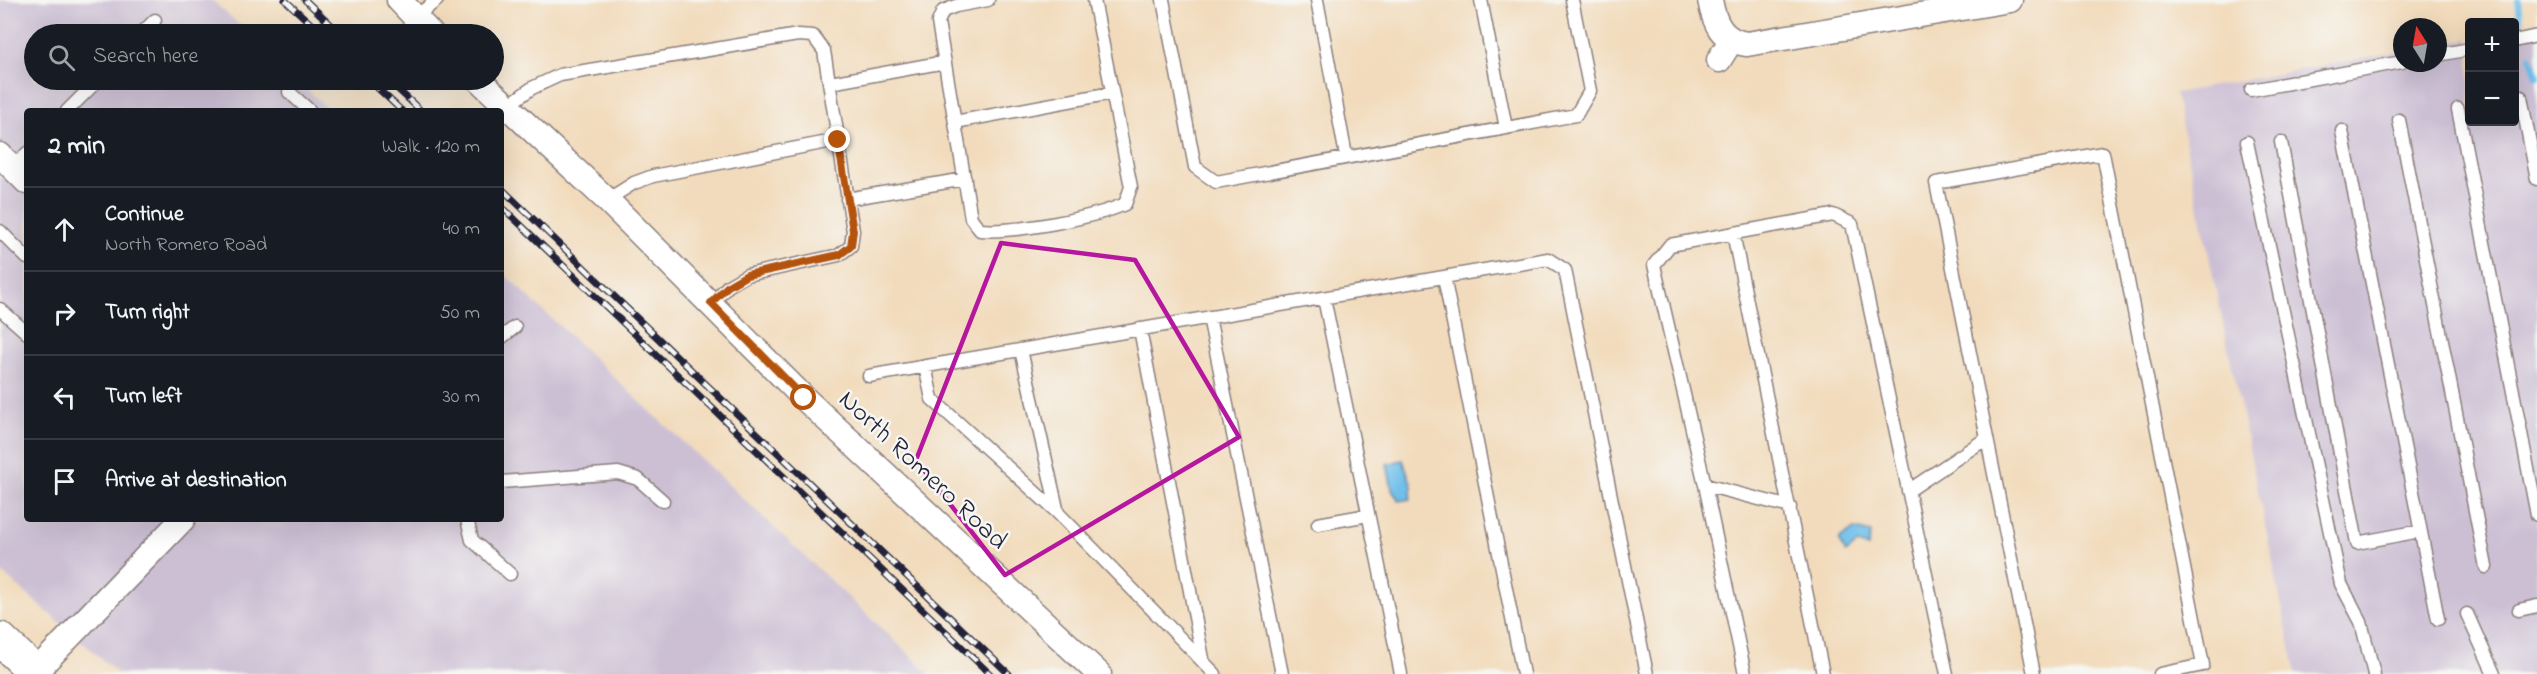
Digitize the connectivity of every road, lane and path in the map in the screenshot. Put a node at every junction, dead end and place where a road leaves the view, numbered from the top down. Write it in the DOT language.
graph roads {
  1 [pos="437,0"];
  2 [pos="988,0"];
  3 [pos="1094,0"];
  4 [pos="1163,0"];
  5 [pos="1317,0"];
  6 [pos="1481,0"];
  7 [pos="1572,0"];
  8 [pos="1710,0"];
  9 [pos="2010,0"];
  10 [pos="415,18"];
  11 [pos="155,20"];
  12 [pos="151,24"];
  13 [pos="2537,36"];
  14 [pos="2519,40"];
  15 [pos="2465,50"];
  16 [pos="2447,53"];
  17 [pos="945,62"];
  18 [pos="2393,64"];
  19 [pos="830,83"];
  20 [pos="88,90"];
  21 [pos="490,90"];
  22 [pos="2251,90"];
  23 [pos="289,92"];
  24 [pos="1112,93"];
  25 [pos="2521,98"];
  26 [pos="507,106"];
  27 [pos="70,108"];
  28 [pos="307,108"];
  29 [pos="2458,109"];
  30 [pos="2399,120"];
  31 [pos="955,122"];
  32 [pos="1506,128"];
  33 [pos="2342,131"];
  34 [pos="838,140"];
  35 [pos="2247,142"];
  36 [pos="2281,142"];
  37 [pos="1346,156"];
  38 [pos="965,178"];
  39 [pos="2537,178"];
  40 [pos="847,199"];
  41 [pos="607,200"];
  42 [pos="0,231"];
  43 [pos="1732,233"];
  44 [pos="24,255"];
  45 [pos="1444,277"];
  46 [pos="1324,298"];
  47 [pos="711,303"];
  48 [pos="0,309"];
  49 [pos="1209,317"];
  50 [pos="515,327"];
  51 [pos="1140,329"];
  52 [pos="24,330"];
  53 [pos="504,336"];
  54 [pos="1022,350"];
  55 [pos="925,366"];
  56 [pos="869,376"];
  57 [pos="1987,438"];
  58 [pos="504,482"];
  59 [pos="1705,485"];
  60 [pos="1908,491"];
  61 [pos="663,501"];
  62 [pos="1790,507"];
  63 [pos="1058,513"];
  64 [pos="1368,515"];
  65 [pos="2537,515"];
  66 [pos="180,522"];
  67 [pos="468,522"];
  68 [pos="1318,524"];
  69 [pos="2420,531"];
  70 [pos="2486,567"];
  71 [pos="510,574"];
  72 [pos="2537,606"];
  73 [pos="2519,610"];
  74 [pos="2467,614"];
  75 [pos="2438,619"];
  76 [pos="0,639"];
  77 [pos="1203,659"];
  78 [pos="36,673"];
  79 [pos="1099,674"];
  80 [pos="1215,674"];
  81 [pos="1282,674"];
  82 [pos="1401,674"];
  83 [pos="1523,674"];
  84 [pos="1647,674"];
  85 [pos="1745,674"];
  86 [pos="1823,674"];
  87 [pos="1947,674"];
  88 [pos="2034,674"];
  89 [pos="2160,674"];
  90 [pos="2374,674"];
  91 [pos="2494,674"];
  1 -- 10 [label="lane"];
  2 -- 17 [label="lane"];
  3 -- 24 [label="lane"];
  4 -- 37 [label="lane"];
  5 -- 37 [label="lane"];
  6 -- 32 [label="lane"];
  7 -- 32 [label="lane"];
  8 -- 9 [label="street"];
  11 -- 12 [label="lane"];
  13 -- 14 [label="lane"];
  15 -- 16 [label="lane"];
  17 -- 19 [label="lane"];
  17 -- 31 [label="lane"];
  18 -- 22 [label="lane"];
  19 -- 26 [label="lane"];
  19 -- 34 [label="lane"];
  20 -- 27 [label="lane"];
  21 -- 26 [label="street, North Romero Road"];
  23 -- 28 [label="lane"];
  24 -- 31 [label="lane"];
  24 -- 38 [label="lane"];
  25 -- 39 [label="lane"];
  26 -- 41 [label="street, North Romero Road"];
  29 -- 65 [label="lane"];
  30 -- 70 [label="lane"];
  31 -- 38 [label="lane"];
  32 -- 37 [label="lane"];
  33 -- 69 [label="lane"];
  34 -- 40 [label="lane"];
  34 -- 41 [label="lane"];
  35 -- 90 [label="lane"];
  36 -- 69 [label="lane"];
  38 -- 40 [label="lane"];
  40 -- 47 [label="lane"];
  41 -- 47 [label="street, North Romero Road"];
  42 -- 44 [label="lane"];
  43 -- 59 [label="lane"];
  43 -- 60 [label="lane"];
  43 -- 62 [label="lane"];
  45 -- 46 [label="lane"];
  45 -- 83 [label="lane"];
  45 -- 84 [label="lane"];
  46 -- 49 [label="lane"];
  46 -- 64 [label="lane"];
  47 -- 79 [label="street, North Romero Road"];
  48 -- 52 [label="lane"];
  49 -- 51 [label="lane"];
  49 -- 81 [label="lane"];
  50 -- 53 [label="lane"];
  51 -- 54 [label="lane"];
  51 -- 77 [label="lane"];
  54 -- 55 [label="lane"];
  54 -- 63 [label="lane"];
  55 -- 56 [label="lane"];
  55 -- 63 [label="lane"];
  57 -- 60 [label="lane"];
  57 -- 88 [label="lane"];
  57 -- 89 [label="lane"];
  58 -- 61 [label="lane"];
  59 -- 62 [label="lane"];
  59 -- 85 [label="lane"];
  60 -- 87 [label="lane"];
  62 -- 86 [label="lane"];
  63 -- 77 [label="lane"];
  64 -- 68 [label="lane"];
  64 -- 82 [label="lane"];
  66 -- 78 [label="street"];
  67 -- 71 [label="lane"];
  69 -- 75 [label="lane"];
  72 -- 73 [label="lane"];
  74 -- 91 [label="lane"];
  76 -- 78 [label="main road"];
  77 -- 80 [label="lane"];
}
